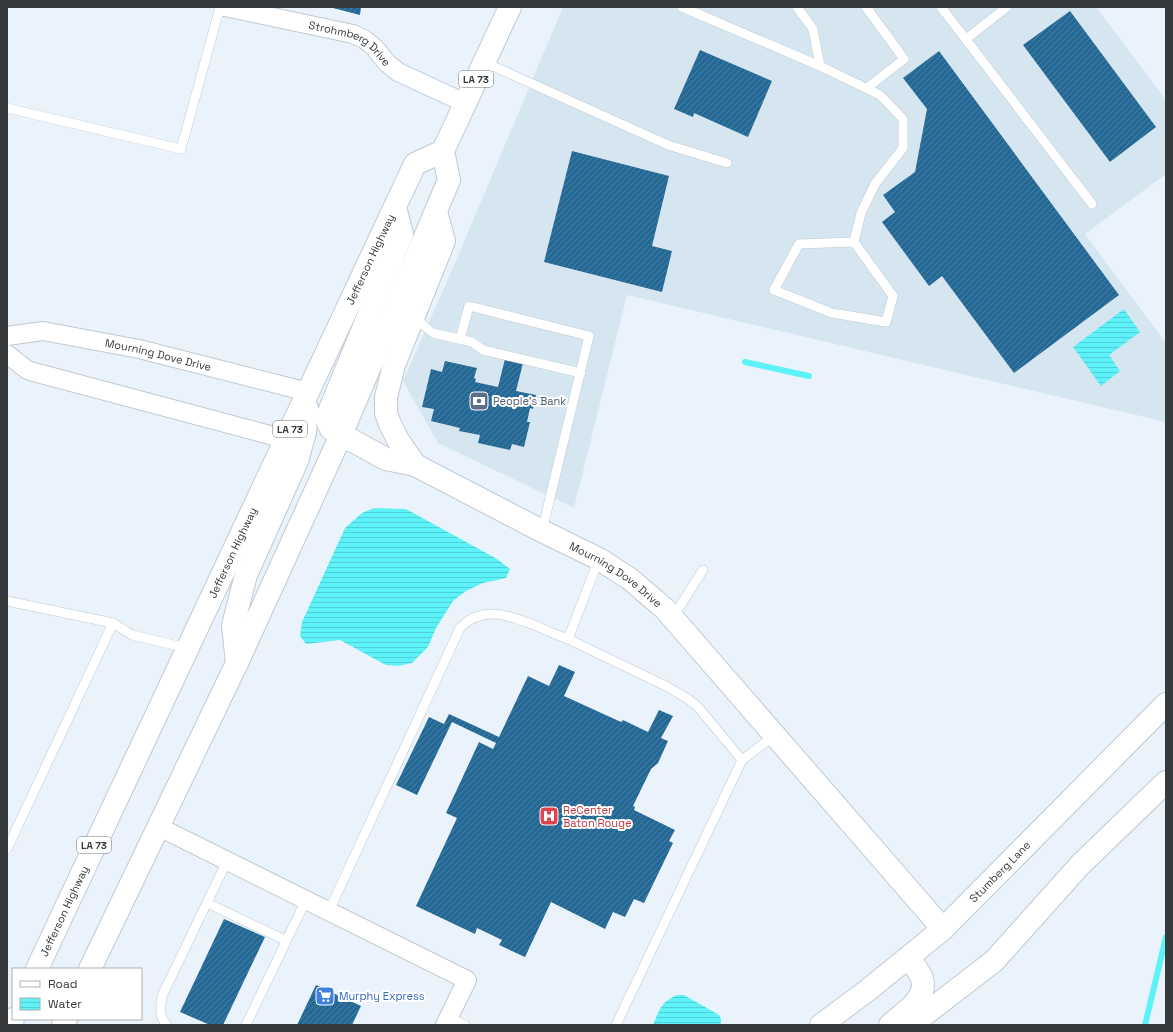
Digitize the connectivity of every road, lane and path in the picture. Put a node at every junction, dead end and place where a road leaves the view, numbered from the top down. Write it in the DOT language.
graph roads {
  1 [pos="220,7"];
  2 [pos="225,7"];
  3 [pos="510,7"];
  4 [pos="682,7"];
  5 [pos="797,7"];
  6 [pos="866,7"];
  7 [pos="941,7"];
  8 [pos="1007,7"];
  9 [pos="966,39"];
  10 [pos="484,62"];
  11 [pos="820,66"];
  12 [pos="867,88"];
  13 [pos="465,103"];
  14 [pos="7,108"];
  15 [pos="443,151"];
  16 [pos="727,163"];
  17 [pos="1092,204"];
  18 [pos="396,207"];
  19 [pos="436,212"];
  20 [pos="854,242"];
  21 [pos="414,313"];
  22 [pos="7,336"];
  23 [pos="460,339"];
  24 [pos="7,354"];
  25 [pos="580,373"];
  26 [pos="308,392"];
  27 [pos="341,435"];
  28 [pos="285,439"];
  29 [pos="415,465"];
  30 [pos="542,531"];
  31 [pos="599,559"];
  32 [pos="703,570"];
  33 [pos="7,601"];
  34 [pos="672,617"];
  35 [pos="113,623"];
  36 [pos="568,639"];
  37 [pos="188,648"];
  38 [pos="237,663"];
  39 [pos="1166,704"];
  40 [pos="775,735"];
  41 [pos="742,760"];
  42 [pos="1166,782"];
  43 [pos="159,827"];
  44 [pos="7,849"];
  45 [pos="228,861"];
  46 [pos="306,900"];
  47 [pos="207,903"];
  48 [pos="329,911"];
  49 [pos="943,929"];
  50 [pos="285,940"];
  51 [pos="908,958"];
  52 [pos="37,968"];
  53 [pos="90,968"];
  54 [pos="446,1022"];
  55 [pos="167,1025"];
  56 [pos="246,1025"];
  57 [pos="465,1025"];
  58 [pos="616,1025"];
  59 [pos="821,1025"];
  60 [pos="890,1025"];
  61 [pos="911,1025"];
  1 -- 14 [label="lane"];
  2 -- 13 [label="street, Strohmberg Drive"];
  3 -- 10 [label="main road, LA 73"];
  4 -- 11 [label="lane"];
  5 -- 11 [label="lane"];
  6 -- 12 [label="lane"];
  7 -- 9 [label="lane"];
  8 -- 9 [label="lane"];
  9 -- 17 [label="lane"];
  10 -- 13 [label="main road, LA 73"];
  10 -- 16 [label="lane"];
  11 -- 12 [label="lane"];
  12 -- 20 [label="lane"];
  13 -- 15 [label="main road, LA 73"];
  15 -- 18 [label="main road, Jefferson Highway / LA 73"];
  15 -- 19 [label="main road"];
  18 -- 26 [label="main road, Jefferson Highway / LA 73"];
  18 -- 27 [label="main road"];
  19 -- 21 [label="main road"];
  19 -- 27 [label="main road"];
  20 -- 20 [label="lane"];
  21 -- 23 [label="lane"];
  21 -- 29 [label="main road"];
  22 -- 26 [label="street, Mourning Dove Drive"];
  23 -- 25 [label="lane"];
  23 -- 25 [label="lane"];
  24 -- 28 [label="street"];
  25 -- 30 [label="lane"];
  26 -- 28 [label="main road, Jefferson Highway / LA 73"];
  26 -- 38 [label="main road"];
  27 -- 29 [label="main road"];
  27 -- 38 [label="main road"];
  28 -- 37 [label="main road, Jefferson Highway / LA 73"];
  29 -- 30 [label="main road, Mourning Dove Drive"];
  30 -- 31 [label="main road, Mourning Dove Drive"];
  31 -- 34 [label="main road, Mourning Dove Drive"];
  31 -- 36 [label="lane"];
  32 -- 34 [label="lane"];
  33 -- 35 [label="lane"];
  34 -- 40 [label="main road, Mourning Dove Drive"];
  35 -- 37 [label="lane"];
  35 -- 44 [label="lane"];
  36 -- 41 [label="lane"];
  36 -- 48 [label="lane"];
  37 -- 52 [label="main road, Jefferson Highway / LA 73"];
  38 -- 43 [label="main road"];
  39 -- 49 [label="main road, Stumberg Lane"];
  40 -- 41 [label="lane"];
  40 -- 49 [label="main road, Mourning Dove Drive"];
  41 -- 58 [label="lane"];
  42 -- 61 [label="main road"];
  43 -- 45 [label="street"];
  43 -- 53 [label="main road"];
  45 -- 46 [label="street"];
  45 -- 47 [label="lane"];
  46 -- 48 [label="street"];
  46 -- 50 [label="lane"];
  47 -- 50 [label="lane"];
  47 -- 55 [label="lane"];
  48 -- 54 [label="street"];
  49 -- 51 [label="main road, Stumberg Lane"];
  50 -- 56 [label="lane"];
  51 -- 59 [label="main road, Stumberg Lane"];
  51 -- 60 [label="main road"];
  54 -- 57 [label="lane"];
}
